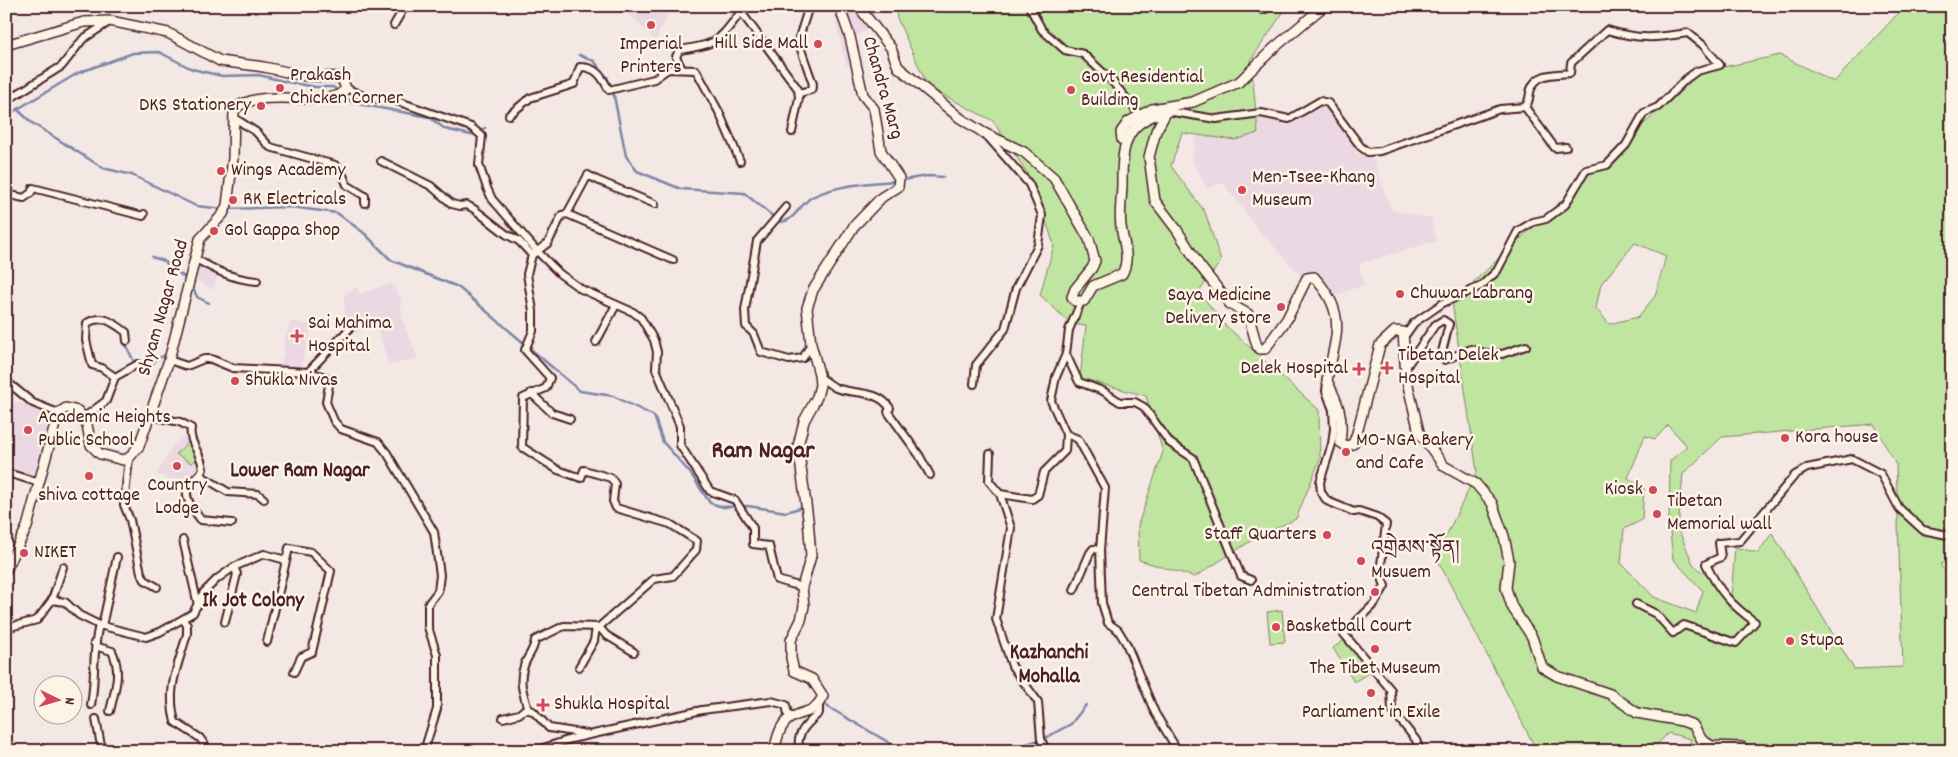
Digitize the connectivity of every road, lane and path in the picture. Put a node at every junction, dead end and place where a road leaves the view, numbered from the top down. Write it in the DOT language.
graph roads {
  1 [pos="405,6"];
  2 [pos="809,6"];
  3 [pos="839,6"];
  4 [pos="858,6"];
  5 [pos="1029,6"];
  6 [pos="1258,6"];
  7 [pos="1268,6"];
  8 [pos="1324,6"];
  9 [pos="110,21"];
  10 [pos="394,25"];
  11 [pos="6,45"];
  12 [pos="682,69"];
  13 [pos="344,91"];
  14 [pos="799,93"];
  15 [pos="6,101"];
  16 [pos="1525,107"];
  17 [pos="1168,111"];
  18 [pos="509,115"];
  19 [pos="1140,115"];
  20 [pos="233,117"];
  21 [pos="792,132"];
  22 [pos="984,133"];
  23 [pos="1126,143"];
  24 [pos="1566,147"];
  25 [pos="381,161"];
  26 [pos="740,161"];
  27 [pos="6,194"];
  28 [pos="365,203"];
  29 [pos="655,204"];
  30 [pos="786,206"];
  31 [pos="144,214"];
  32 [pos="567,214"];
  33 [pos="534,253"];
  34 [pos="194,258"];
  35 [pos="673,260"];
  36 [pos="257,281"];
  37 [pos="1081,302"];
  38 [pos="616,305"];
  39 [pos="349,329"];
  40 [pos="1404,337"];
  41 [pos="127,341"];
  42 [pos="596,342"];
  43 [pos="811,344"];
  44 [pos="1526,346"];
  45 [pos="1066,354"];
  46 [pos="169,360"];
  47 [pos="138,364"];
  48 [pos="1406,367"];
  49 [pos="308,372"];
  50 [pos="819,376"];
  51 [pos="115,377"];
  52 [pos="6,381"];
  53 [pos="1327,381"];
  54 [pos="974,384"];
  55 [pos="531,393"];
  56 [pos="58,413"];
  57 [pos="151,416"];
  58 [pos="83,418"];
  59 [pos="570,419"];
  60 [pos="1066,434"];
  61 [pos="990,454"];
  62 [pos="129,458"];
  63 [pos="6,475"];
  64 [pos="200,475"];
  65 [pos="930,475"];
  66 [pos="40,483"];
  67 [pos="1000,494"];
  68 [pos="264,499"];
  69 [pos="232,523"];
  70 [pos="1952,536"];
  71 [pos="183,540"];
  72 [pos="1100,550"];
  73 [pos="117,557"];
  74 [pos="286,560"];
  75 [pos="63,567"];
  76 [pos="234,567"];
  77 [pos="6,570"];
  78 [pos="1251,580"];
  79 [pos="157,587"];
  80 [pos="802,587"];
  81 [pos="1074,590"];
  82 [pos="52,600"];
  83 [pos="1636,604"];
  84 [pos="198,605"];
  85 [pos="183,620"];
  86 [pos="225,622"];
  87 [pos="100,625"];
  88 [pos="597,627"];
  89 [pos="6,628"];
  90 [pos="267,642"];
  91 [pos="94,643"];
  92 [pos="634,652"];
  93 [pos="579,667"];
  94 [pos="294,672"];
  95 [pos="819,704"];
  96 [pos="91,705"];
  97 [pos="110,710"];
  98 [pos="528,710"];
  99 [pos="503,718"];
  100 [pos="96,719"];
  101 [pos="789,719"];
  102 [pos="594,735"];
  103 [pos="102,751"];
  104 [pos="209,751"];
  105 [pos="424,751"];
  106 [pos="534,751"];
  107 [pos="774,751"];
  108 [pos="800,751"];
  109 [pos="1046,751"];
  110 [pos="1178,751"];
  111 [pos="1420,751"];
  112 [pos="1746,751"];
  1 -- 10 [label="street"];
  2 -- 14 [label="street"];
  3 -- 43 [label="street, Chandra Marg"];
  4 -- 22 [label="street"];
  5 -- 19 [label="street"];
  6 -- 7 [label="street"];
  8 -- 19 [label="street"];
  9 -- 11 [label="street"];
  9 -- 13 [label="street"];
  9 -- 15 [label="street"];
  12 -- 14 [label="street"];
  12 -- 18 [label="street"];
  12 -- 26 [label="street"];
  13 -- 20 [label="street"];
  13 -- 33 [label="street"];
  14 -- 21 [label="street"];
  16 -- 17 [label="street"];
  16 -- 24 [label="street"];
  16 -- 40 [label="street"];
  17 -- 23 [label="street"];
  17 -- 53 [label="street"];
  19 -- 23 [label="street"];
  20 -- 28 [label="street"];
  20 -- 34 [label="street, Shyam Nagar Road"];
  22 -- 37 [label="street"];
  22 -- 54 [label="street"];
  23 -- 37 [label="street"];
  25 -- 33 [label="street"];
  27 -- 31 [label="street"];
  29 -- 32 [label="street"];
  30 -- 43 [label="street"];
  32 -- 33 [label="street"];
  32 -- 35 [label="street"];
  33 -- 38 [label="street"];
  33 -- 55 [label="street"];
  34 -- 36 [label="street"];
  34 -- 46 [label="street, Shyam Nagar Road"];
  37 -- 45 [label="street"];
  38 -- 42 [label="street"];
  38 -- 80 [label="street"];
  39 -- 49 [label="street"];
  40 -- 48 [label="street"];
  40 -- 53 [label="street"];
  41 -- 51 [label="street"];
  43 -- 50 [label="street, Chandra Marg"];
  44 -- 48 [label="street"];
  45 -- 60 [label="street"];
  45 -- 78 [label="street"];
  46 -- 49 [label="street"];
  46 -- 57 [label="street, Shyam Nagar Road"];
  47 -- 51 [label="street"];
  48 -- 112 [label="street"];
  49 -- 105 [label="street"];
  50 -- 65 [label="street"];
  50 -- 80 [label="street, Chandra Marg"];
  51 -- 58 [label="street"];
  52 -- 56 [label="street"];
  53 -- 111 [label="street"];
  55 -- 59 [label="street"];
  55 -- 88 [label="street"];
  56 -- 58 [label="street"];
  56 -- 66 [label="street"];
  57 -- 62 [label="street, Shyam Nagar Road"];
  57 -- 64 [label="street"];
  58 -- 62 [label="street"];
  60 -- 67 [label="street"];
  60 -- 72 [label="street"];
  61 -- 67 [label="street"];
  62 -- 79 [label="street"];
  63 -- 66 [label="street"];
  64 -- 68 [label="street"];
  64 -- 69 [label="street"];
  66 -- 77 [label="street"];
  67 -- 109 [label="street"];
  70 -- 83 [label="street"];
  71 -- 84 [label="street"];
  72 -- 81 [label="street"];
  72 -- 110 [label="street"];
  73 -- 87 [label="street"];
  74 -- 76 [label="street"];
  74 -- 90 [label="street"];
  74 -- 94 [label="street"];
  75 -- 82 [label="street"];
  76 -- 84 [label="street"];
  76 -- 86 [label="street"];
  80 -- 95 [label="street, Chandra Marg"];
  82 -- 87 [label="street"];
  82 -- 89 [label="street"];
  84 -- 85 [label="street"];
  85 -- 87 [label="street"];
  85 -- 104 [label="street"];
  87 -- 91 [label="street"];
  88 -- 92 [label="street"];
  88 -- 93 [label="street"];
  88 -- 98 [label="street"];
  91 -- 96 [label="street"];
  91 -- 97 [label="street"];
  95 -- 101 [label="street"];
  95 -- 108 [label="street"];
  98 -- 99 [label="street"];
  98 -- 102 [label="street"];
  100 -- 103 [label="street"];
  101 -- 102 [label="street"];
  101 -- 107 [label="street"];
  102 -- 106 [label="street"];
}
